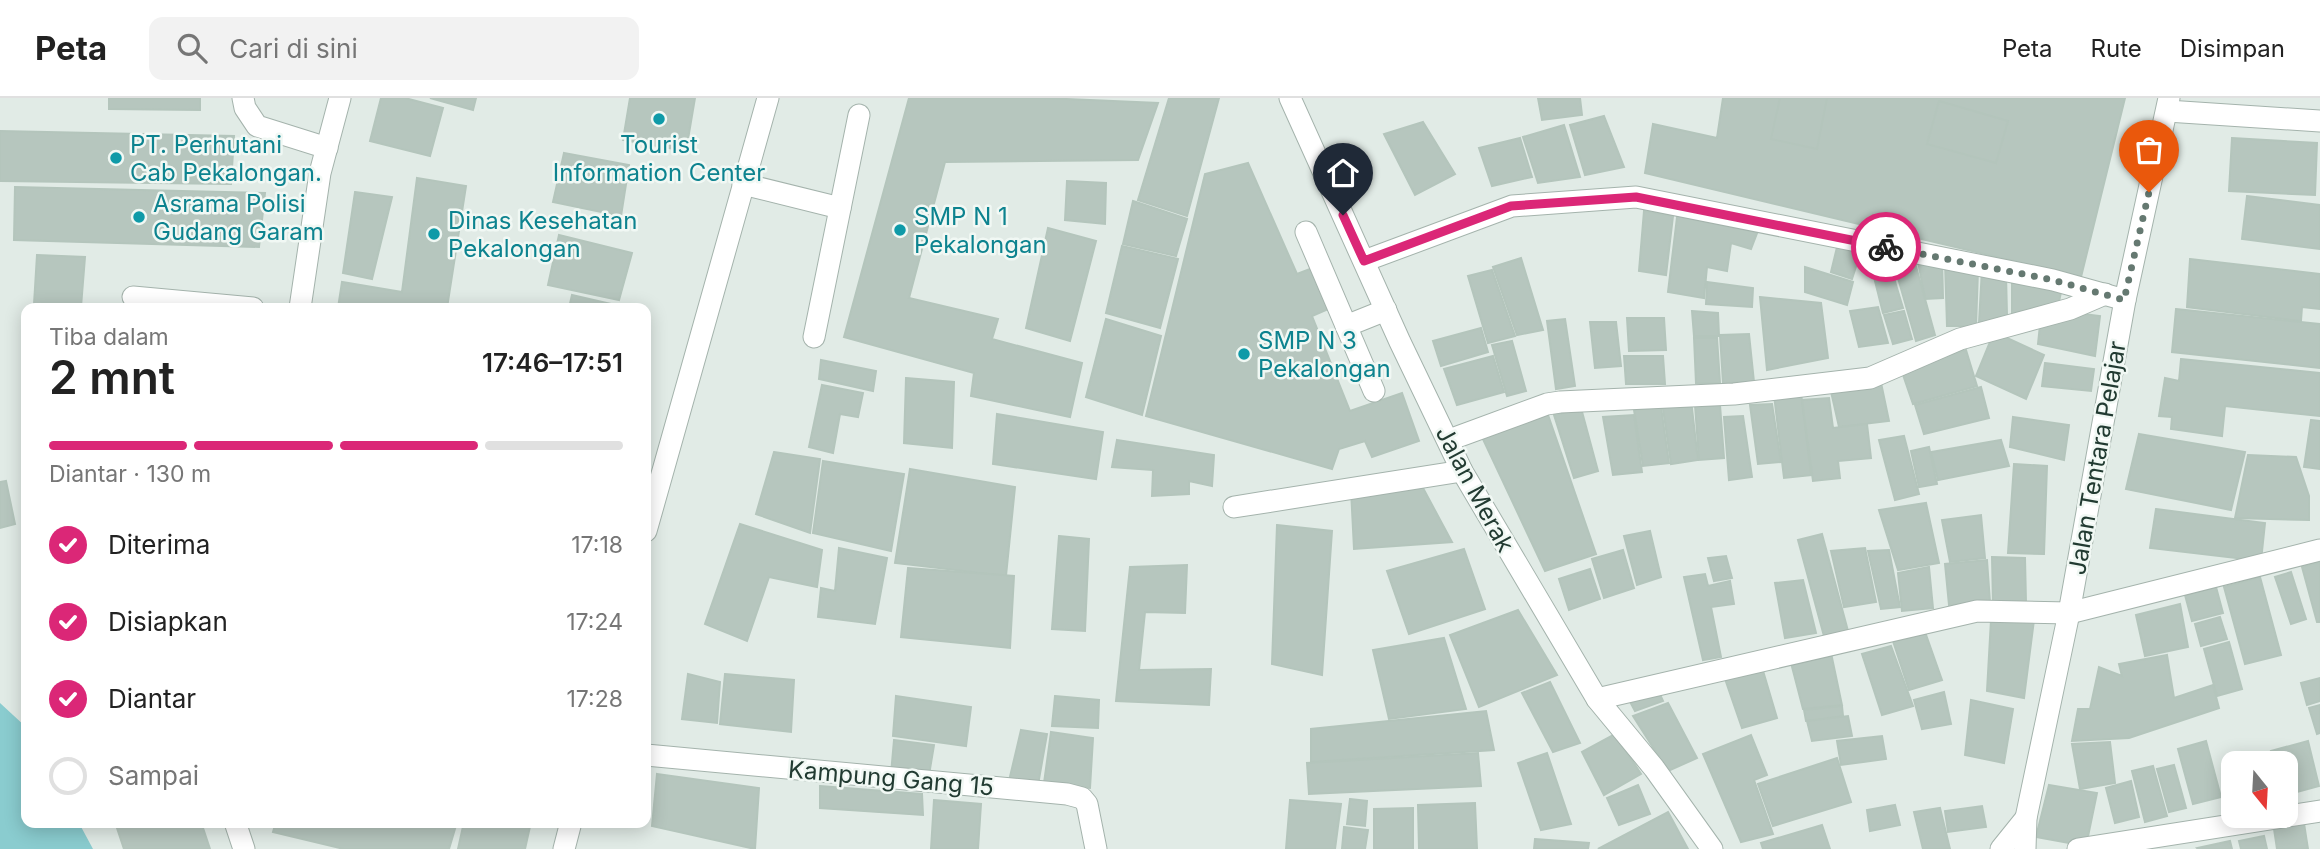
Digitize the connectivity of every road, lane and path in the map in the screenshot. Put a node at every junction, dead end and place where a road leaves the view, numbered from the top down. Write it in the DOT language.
graph roads {
  1 [pos="243,98"];
  2 [pos="340,98"];
  3 [pos="768,98"];
  4 [pos="1290,98"];
  5 [pos="2168,105"];
  6 [pos="859,115"];
  7 [pos="2320,121"];
  8 [pos="327,148"];
  9 [pos="743,184"];
  10 [pos="840,208"];
  11 [pos="1306,232"];
  12 [pos="1364,261"];
  13 [pos="132,297"];
  14 [pos="2115,297"];
  15 [pos="198,303"];
  16 [pos="301,303"];
  17 [pos="1386,310"];
  18 [pos="1346,326"];
  19 [pos="814,337"];
  20 [pos="1374,391"];
  21 [pos="1449,440"];
  22 [pos="1462,471"];
  23 [pos="1234,507"];
  24 [pos="651,513"];
  25 [pos="2320,550"];
  26 [pos="2069,613"];
  27 [pos="1597,699"];
  28 [pos="651,755"];
  29 [pos="2320,811"];
  30 [pos="2026,818"];
  31 [pos="237,828"];
  32 [pos="569,828"];
  33 [pos="1707,848"];
  34 [pos="244,849"];
  35 [pos="564,849"];
  36 [pos="1096,849"];
  37 [pos="2001,849"];
  38 [pos="2025,849"];
  39 [pos="2078,849"];
  1 -- 8 [label="street"];
  2 -- 8 [label="street"];
  3 -- 9 [label="street"];
  4 -- 12 [label="street, Jalan Merak"];
  5 -- 7 [label="street"];
  5 -- 14 [label="street, Jalan Tentara Pelajar"];
  6 -- 10 [label="street"];
  8 -- 16 [label="street"];
  9 -- 10 [label="street"];
  9 -- 24 [label="street"];
  10 -- 19 [label="street"];
  11 -- 18 [label="street"];
  12 -- 14 [label="street"];
  12 -- 17 [label="street, Jalan Merak"];
  13 -- 15 [label="street"];
  14 -- 21 [label="street"];
  14 -- 26 [label="street, Jalan Tentara Pelajar"];
  17 -- 18 [label="street"];
  17 -- 21 [label="street, Jalan Merak"];
  18 -- 20 [label="street"];
  21 -- 22 [label="street, Jalan Merak"];
  22 -- 23 [label="street"];
  22 -- 27 [label="street, Jalan Merak"];
  25 -- 26 [label="street"];
  26 -- 27 [label="street"];
  26 -- 30 [label="street, Jalan Tentara Pelajar"];
  27 -- 33 [label="street, Jalan Merak"];
  28 -- 36 [label="street, Kampung Gang 15"];
  29 -- 39 [label="street"];
  30 -- 37 [label="street, Jalan Tentara Pelajar"];
  30 -- 38 [label="street, Jalan Tentara Pelajar"];
  31 -- 34 [label="street"];
  32 -- 35 [label="street"];
}
